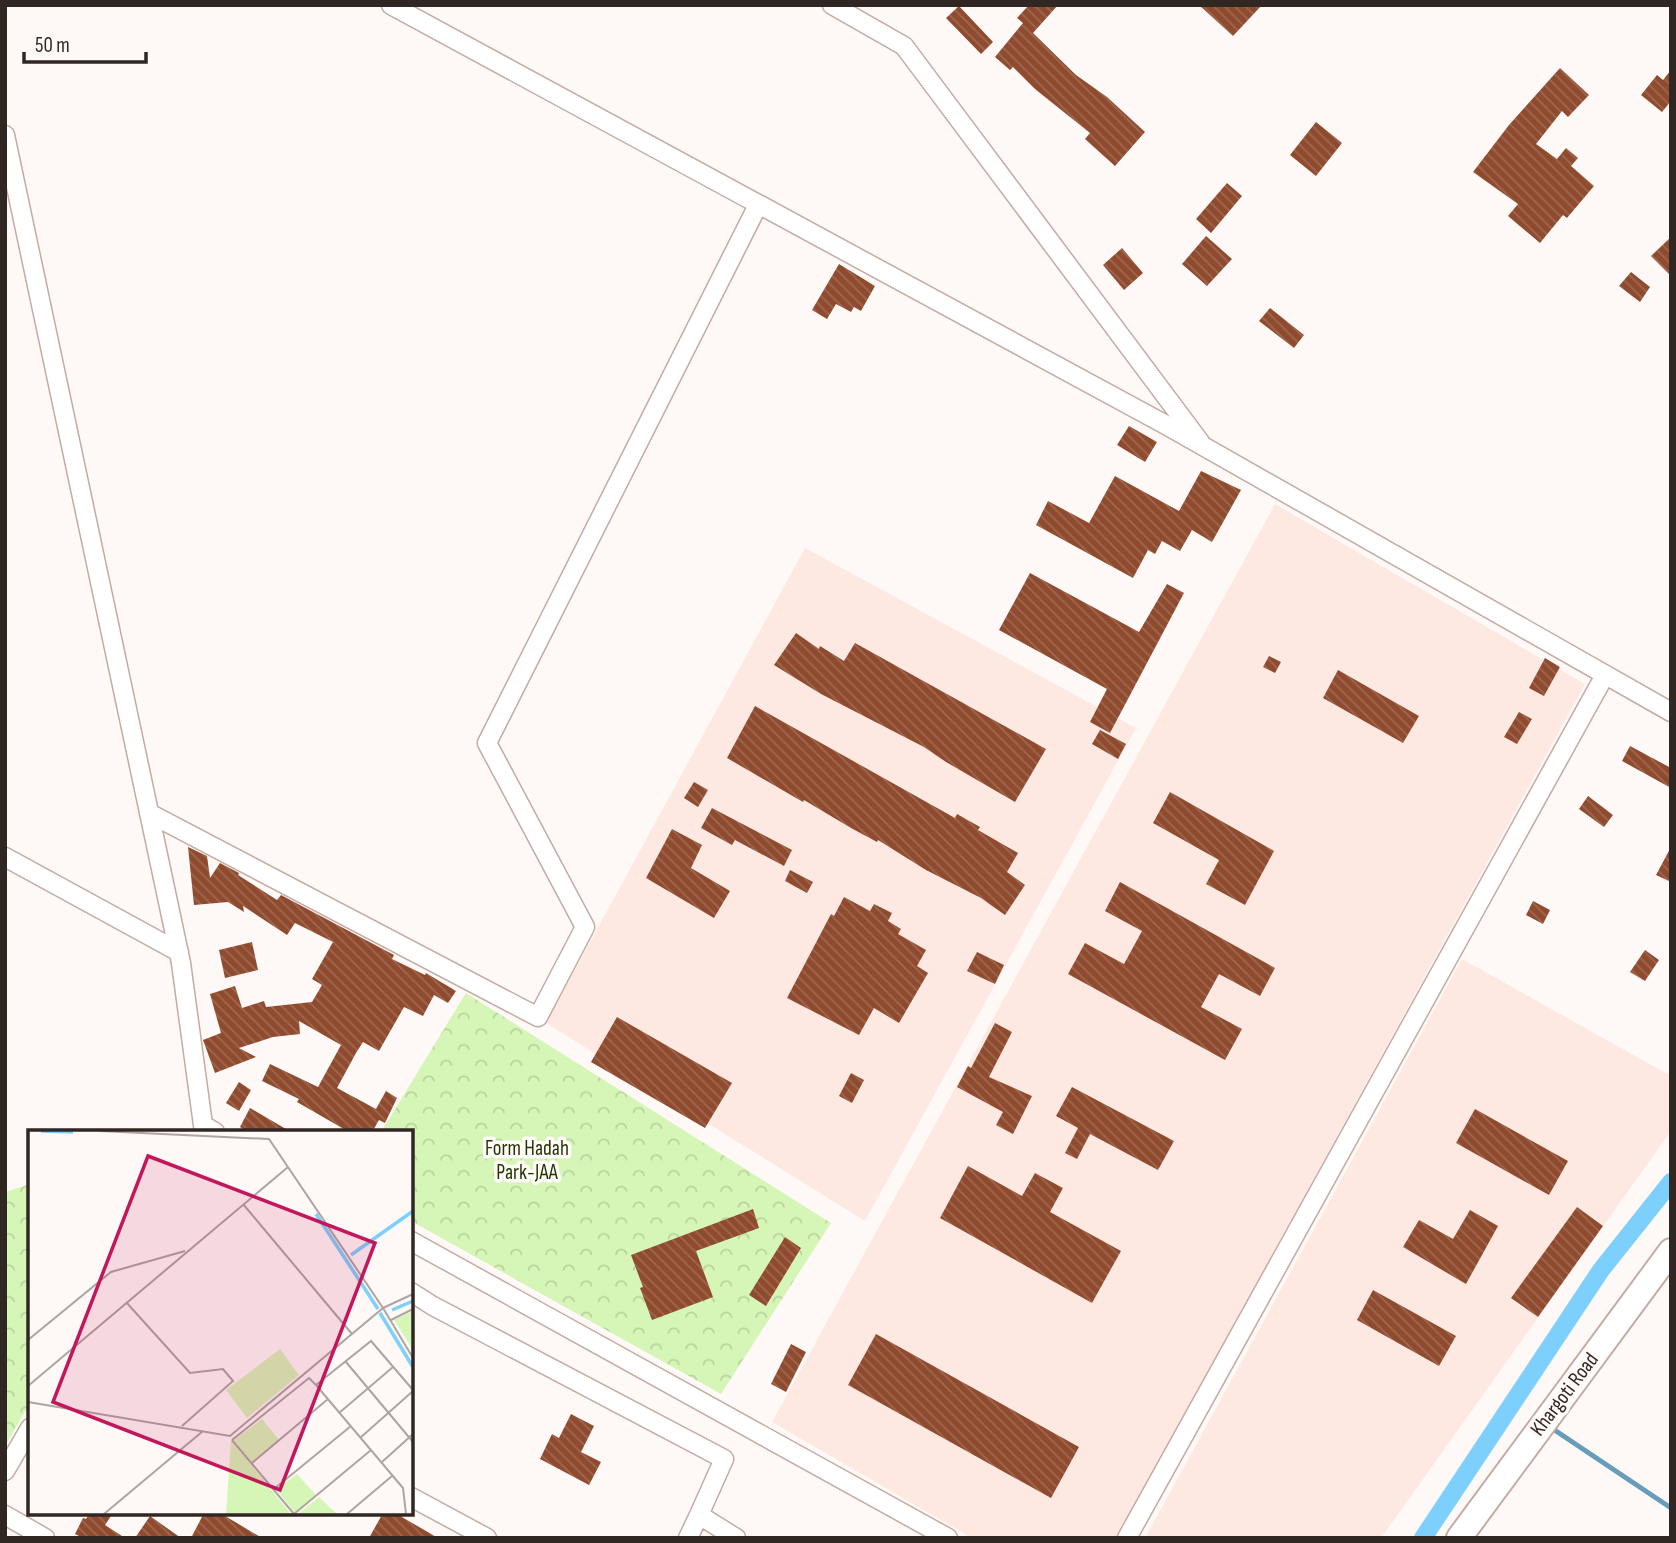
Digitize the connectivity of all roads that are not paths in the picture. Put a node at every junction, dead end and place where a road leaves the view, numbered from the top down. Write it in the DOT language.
graph roads {
  1 [pos="391,5"];
  2 [pos="832,5"];
  3 [pos="5,135"];
  4 [pos="758,205"];
  5 [pos="1204,448"];
  6 [pos="1605,675"];
  7 [pos="1671,712"];
  8 [pos="149,813"];
  9 [pos="5,857"];
  10 [pos="178,952"];
  11 [pos="204,1130"];
  12 [pos="413,1242"];
  13 [pos="1671,1251"];
  14 [pos="413,1293"];
  15 [pos="28,1431"];
  16 [pos="5,1471"];
  17 [pos="413,1498"];
  18 [pos="5,1515"];
  19 [pos="699,1515"];
  20 [pos="45,1538"];
  21 [pos="487,1538"];
  22 [pos="688,1538"];
  23 [pos="736,1538"];
  24 [pos="948,1538"];
  25 [pos="1127,1538"];
  26 [pos="1459,1538"];
  1 -- 4 [label="street"];
  2 -- 5 [label="street"];
  3 -- 8 [label="street"];
  4 -- 5 [label="street"];
  4 -- 8 [label="street"];
  5 -- 6 [label="street"];
  6 -- 7 [label="street"];
  6 -- 25 [label="street"];
  8 -- 10 [label="street"];
  9 -- 10 [label="street"];
  10 -- 11 [label="street"];
  12 -- 24 [label="street"];
  13 -- 26 [label="main road, Khargoti Road"];
  14 -- 19 [label="street"];
  15 -- 16 [label="street"];
  17 -- 21 [label="street"];
  18 -- 20 [label="street"];
  19 -- 22 [label="street"];
  19 -- 23 [label="street"];
}
